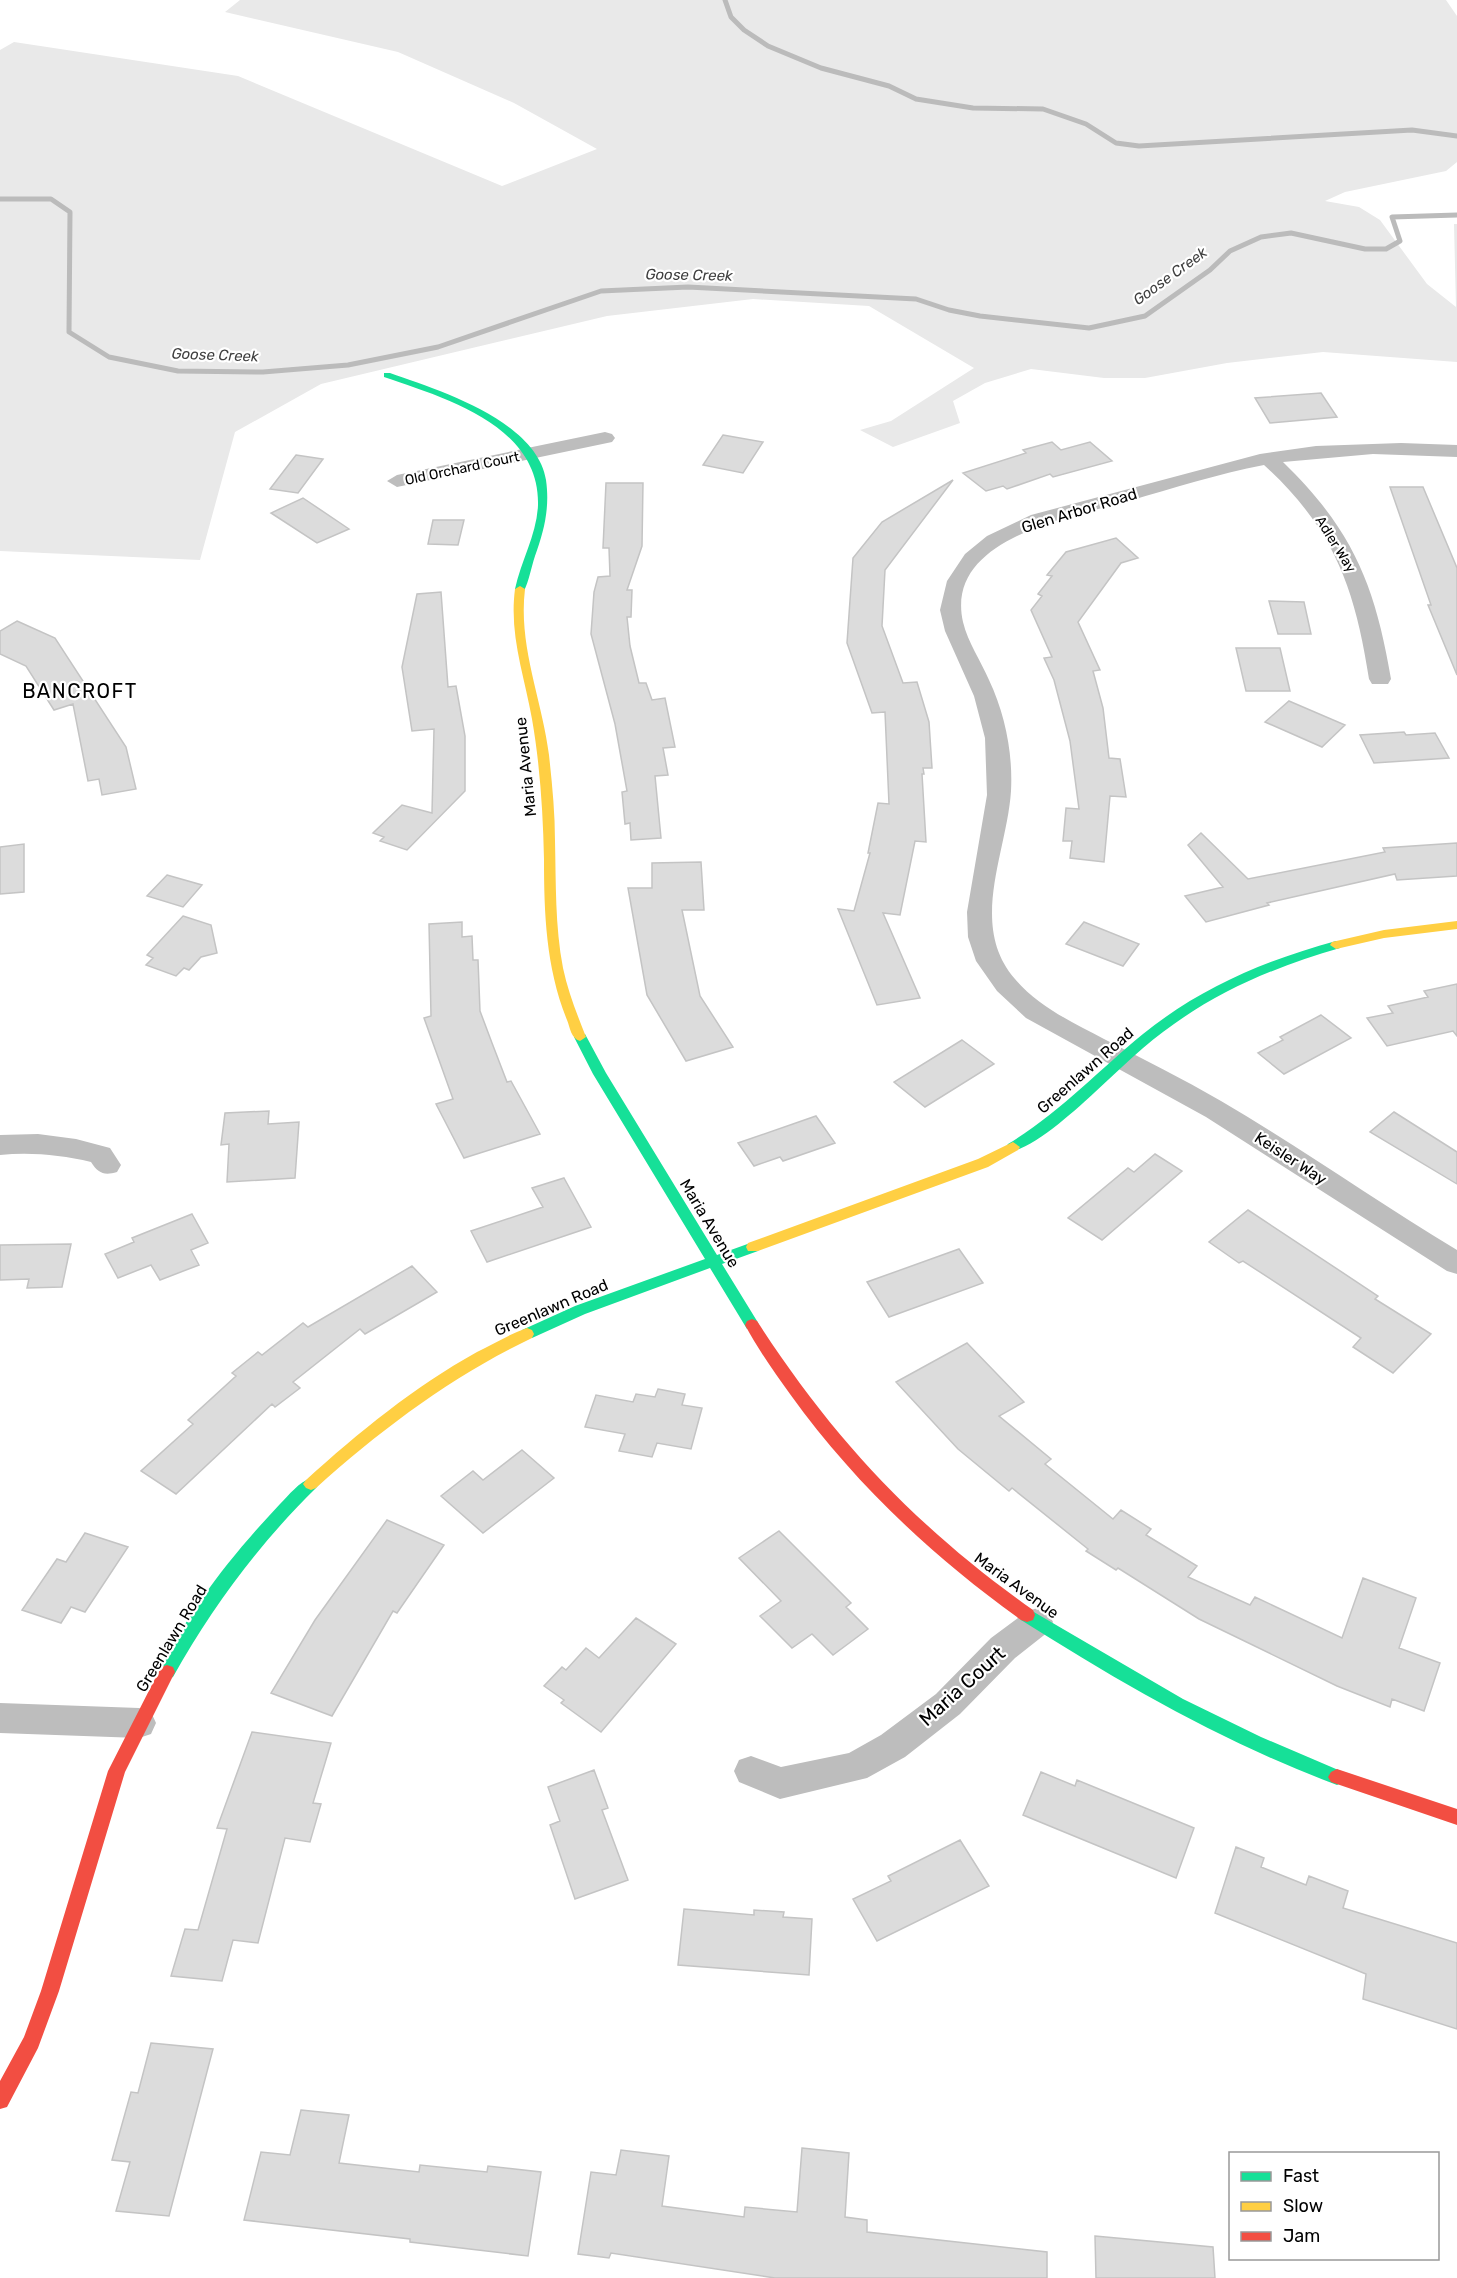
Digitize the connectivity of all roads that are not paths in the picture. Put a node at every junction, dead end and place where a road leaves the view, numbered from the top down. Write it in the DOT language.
graph roads {
  1 [pos="387,375"];
  2 [pos="605,438"];
  3 [pos="1457,451"];
  4 [pos="527,454"];
  5 [pos="1269,460"];
  6 [pos="398,481"];
  7 [pos="1380,679"];
  8 [pos="1457,926"];
  9 [pos="1121,1060"];
  10 [pos="0,1144"];
  11 [pos="107,1165"];
  12 [pos="714,1261"];
  13 [pos="1457,1263"];
  14 [pos="1037,1622"];
  15 [pos="0,1718"];
  16 [pos="139,1723"];
  17 [pos="751,1771"];
  18 [pos="1457,1817"];
  19 [pos="0,2100"];
  1 -- 4 [label="street, Maria Avenue"];
  2 -- 4 [label="street, Old Orchard Court"];
  3 -- 5 [label="street, Glen Arbor Road"];
  4 -- 6 [label="street, Old Orchard Court"];
  4 -- 12 [label="street, Maria Avenue"];
  5 -- 7 [label="street, Adler Way"];
  5 -- 9 [label="street, Glen Arbor Road"];
  8 -- 9 [label="street, Greenlawn Road"];
  9 -- 12 [label="street, Greenlawn Road"];
  9 -- 13 [label="street, Keisler Way"];
  10 -- 11 [label="street"];
  12 -- 14 [label="street, Maria Avenue"];
  12 -- 16 [label="street, Greenlawn Road"];
  14 -- 17 [label="street, Maria Court"];
  14 -- 18 [label="street, Maria Avenue"];
  15 -- 16 [label="street"];
  16 -- 19 [label="street, Greenlawn Road"];
}
